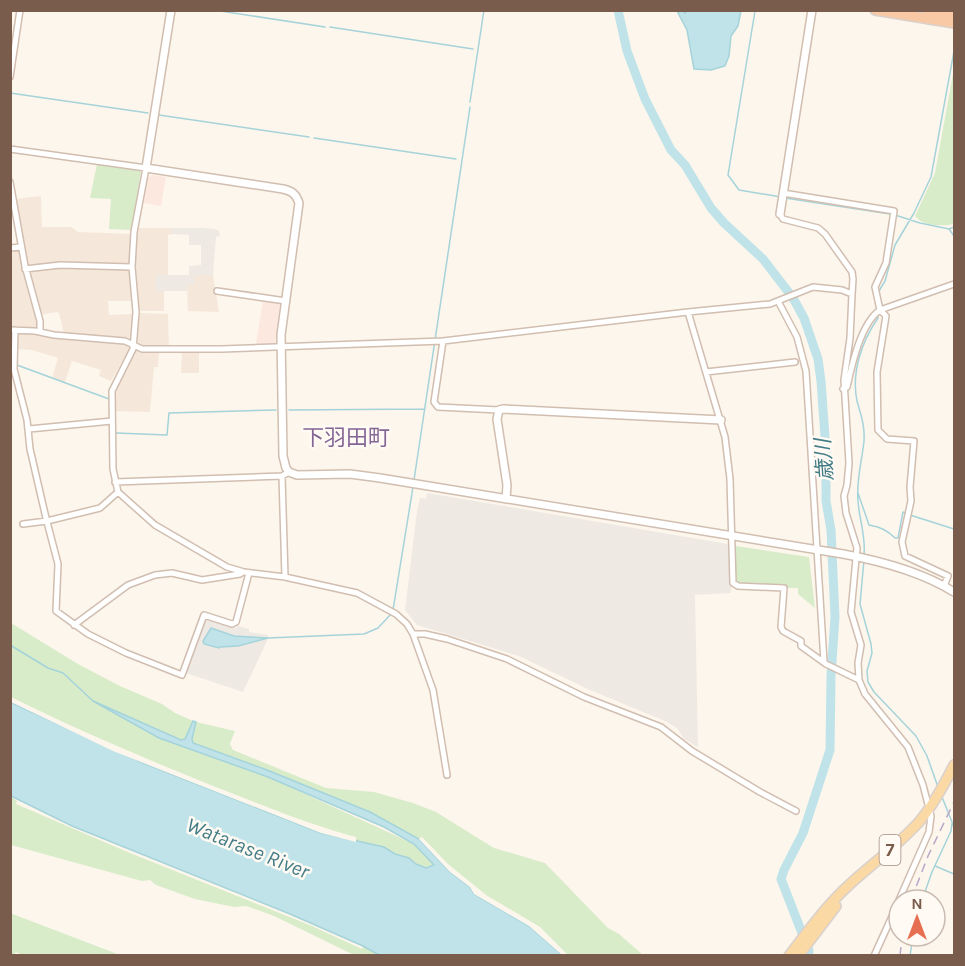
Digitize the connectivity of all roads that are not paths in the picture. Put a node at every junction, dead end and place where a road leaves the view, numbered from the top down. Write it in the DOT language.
graph roads {
  1 [pos="20,10"];
  2 [pos="171,10"];
  3 [pos="812,10"];
  4 [pos="875,10"];
  5 [pos="926,10"];
  6 [pos="954,15"];
  7 [pos="954,23"];
  8 [pos="10,77"];
  9 [pos="10,149"];
  10 [pos="146,168"];
  11 [pos="10,182"];
  12 [pos="783,193"];
  13 [pos="780,214"];
  14 [pos="21,247"];
  15 [pos="10,248"];
  16 [pos="132,267"];
  17 [pos="26,268"];
  18 [pos="954,284"];
  19 [pos="217,291"];
  20 [pos="852,294"];
  21 [pos="781,300"];
  22 [pos="286,301"];
  23 [pos="878,311"];
  24 [pos="688,312"];
  25 [pos="13,330"];
  26 [pos="40,332"];
  27 [pos="438,341"];
  28 [pos="134,344"];
  29 [pos="281,347"];
  30 [pos="795,362"];
  31 [pos="706,372"];
  32 [pos="843,389"];
  33 [pos="499,410"];
  34 [pos="721,420"];
  35 [pos="112,421"];
  36 [pos="29,429"];
  37 [pos="286,474"];
  38 [pos="115,482"];
  39 [pos="118,492"];
  40 [pos="506,499"];
  41 [pos="47,521"];
  42 [pos="23,524"];
  43 [pos="733,536"];
  44 [pos="818,551"];
  45 [pos="856,556"];
  46 [pos="246,572"];
  47 [pos="285,576"];
  48 [pos="944,586"];
  49 [pos="954,592"];
  50 [pos="74,625"];
  51 [pos="413,634"];
  52 [pos="825,663"];
  53 [pos="859,680"];
  54 [pos="954,765"];
  55 [pos="447,775"];
  56 [pos="954,777"];
  57 [pos="796,811"];
  58 [pos="930,812"];
  59 [pos="904,888"];
  60 [pos="887,927"];
  61 [pos="794,953"];
  62 [pos="874,956"];
  1 -- 8 [label="street"];
  2 -- 10 [label="street"];
  3 -- 12 [label="street"];
  4 -- 7 [label="highway"];
  5 -- 6 [label="highway"];
  9 -- 10 [label="street"];
  10 -- 16 [label="street"];
  10 -- 22 [label="street"];
  11 -- 14 [label="street"];
  12 -- 13 [label="street"];
  12 -- 23 [label="street"];
  13 -- 20 [label="street"];
  14 -- 15 [label="street"];
  14 -- 17 [label="street"];
  16 -- 17 [label="street"];
  16 -- 28 [label="street"];
  17 -- 26 [label="street"];
  18 -- 23 [label="street"];
  19 -- 22 [label="street"];
  20 -- 21 [label="street"];
  20 -- 32 [label="street"];
  21 -- 24 [label="street"];
  21 -- 44 [label="street"];
  22 -- 29 [label="street"];
  23 -- 32 [label="street"];
  23 -- 48 [label="street"];
  24 -- 27 [label="street"];
  24 -- 31 [label="street"];
  25 -- 26 [label="street"];
  25 -- 36 [label="street"];
  26 -- 28 [label="street"];
  27 -- 29 [label="street"];
  27 -- 33 [label="street"];
  28 -- 29 [label="street"];
  28 -- 35 [label="street"];
  29 -- 37 [label="street"];
  30 -- 31 [label="street"];
  31 -- 34 [label="street"];
  32 -- 45 [label="street"];
  33 -- 34 [label="street"];
  33 -- 40 [label="street"];
  34 -- 43 [label="street"];
  35 -- 36 [label="street"];
  35 -- 38 [label="street"];
  36 -- 41 [label="street"];
  37 -- 38 [label="street"];
  37 -- 40 [label="street"];
  37 -- 47 [label="street"];
  38 -- 39 [label="street"];
  39 -- 41 [label="street"];
  39 -- 46 [label="street"];
  40 -- 43 [label="street"];
  41 -- 42 [label="street"];
  41 -- 50 [label="street"];
  43 -- 44 [label="street"];
  43 -- 52 [label="street"];
  44 -- 45 [label="street"];
  44 -- 52 [label="street"];
  45 -- 48 [label="street"];
  45 -- 53 [label="street"];
  46 -- 47 [label="street"];
  46 -- 50 [label="street"];
  46 -- 50 [label="street"];
  47 -- 51 [label="street"];
  48 -- 49 [label="street"];
  51 -- 55 [label="street"];
  51 -- 57 [label="street"];
  52 -- 53 [label="street"];
  53 -- 58 [label="street"];
  54 -- 58 [label="main road, 7"];
  56 -- 58 [label="main road, 7"];
  58 -- 59 [label="street"];
  58 -- 61 [label="main road, 7"];
  60 -- 62 [label="street"];
}
